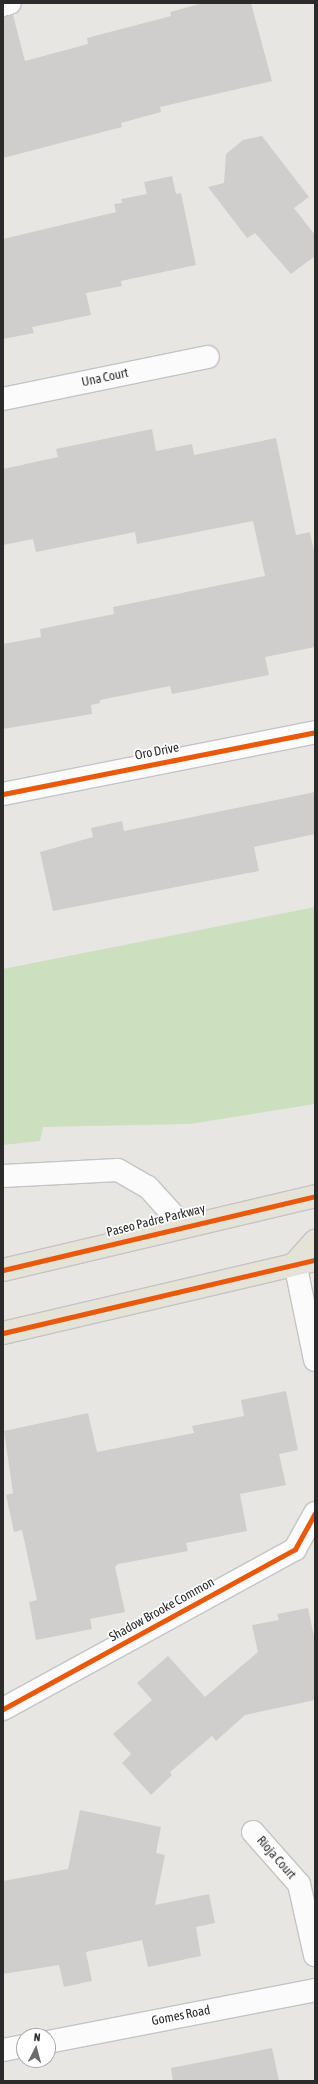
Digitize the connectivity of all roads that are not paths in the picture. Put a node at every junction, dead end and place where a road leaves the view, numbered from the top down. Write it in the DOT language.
graph roads {
  1 [pos="10,3"];
  2 [pos="3,5"];
  3 [pos="208,357"];
  4 [pos="3,399"];
  5 [pos="315,732"];
  6 [pos="3,794"];
  7 [pos="3,1176"];
  8 [pos="315,1196"];
  9 [pos="183,1226"];
  10 [pos="315,1241"];
  11 [pos="305,1262"];
  12 [pos="3,1270"];
  13 [pos="3,1333"];
  14 [pos="315,1360"];
  15 [pos="315,1513"];
  16 [pos="3,1708"];
  17 [pos="253,1832"];
  18 [pos="315,1955"];
  19 [pos="315,1990"];
  20 [pos="56,2040"];
  21 [pos="16,2048"];
  22 [pos="3,2050"];
  1 -- 2 [label="street"];
  3 -- 4 [label="street, Una Court"];
  5 -- 6 [label="street, Oro Drive"];
  7 -- 9 [label="street"];
  8 -- 9 [label="main road, Paseo Padre Parkway"];
  9 -- 12 [label="main road, Paseo Padre Parkway"];
  10 -- 11 [label="main road"];
  11 -- 13 [label="main road"];
  11 -- 14 [label="street"];
  15 -- 16 [label="street, Shadow Brooke Common"];
  17 -- 18 [label="street, Rioja Court"];
  19 -- 20 [label="street, Gomes Road"];
  21 -- 22 [label="street"];
}
